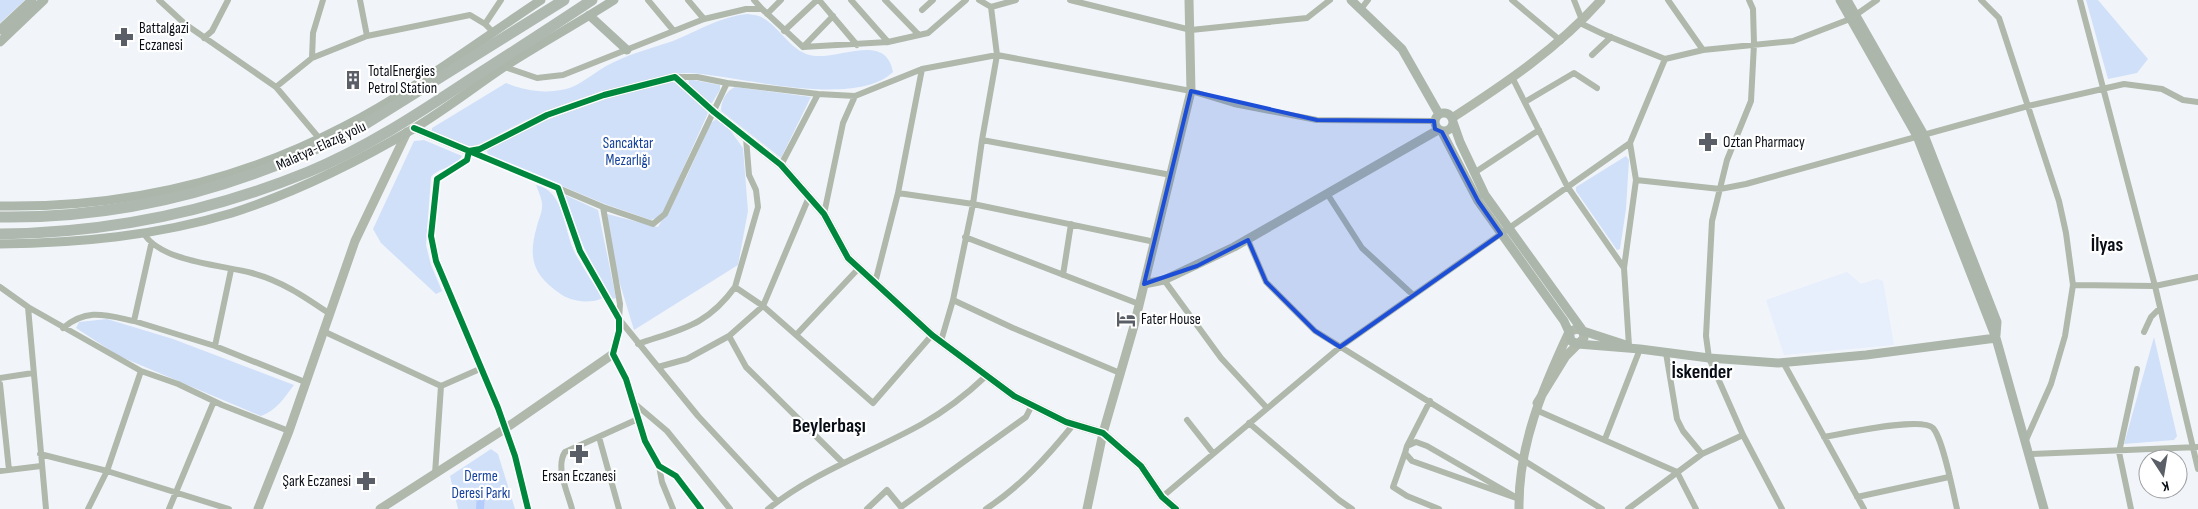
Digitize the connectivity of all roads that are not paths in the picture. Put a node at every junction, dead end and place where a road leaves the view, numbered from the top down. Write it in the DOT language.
graph roads {
  1 [pos="32,0"];
  2 [pos="44,0"];
  3 [pos="159,0"];
  4 [pos="323,0"];
  5 [pos="360,0"];
  6 [pos="500,0"];
  7 [pos="541,0"];
  8 [pos="564,0"];
  9 [pos="592,0"];
  10 [pos="648,0"];
  11 [pos="688,0"];
  12 [pos="754,0"];
  13 [pos="781,0"];
  14 [pos="818,0"];
  15 [pos="851,0"];
  16 [pos="884,0"];
  17 [pos="932,0"];
  18 [pos="966,0"];
  19 [pos="979,0"];
  20 [pos="1016,0"];
  21 [pos="1070,0"];
  22 [pos="1189,0"];
  23 [pos="1330,0"];
  24 [pos="1351,0"];
  25 [pos="1368,0"];
  26 [pos="1512,0"];
  27 [pos="1574,0"];
  28 [pos="1601,0"];
  29 [pos="1668,0"];
  30 [pos="1749,0"];
  31 [pos="1840,0"];
  32 [pos="1847,0"];
  33 [pos="1877,0"];
  34 [pos="1981,0"];
  35 [pos="2080,0"];
  36 [pos="227,1"];
  37 [pos="613,1"];
  38 [pos="991,7"];
  39 [pos="1361,9"];
  40 [pos="922,10"];
  41 [pos="573,12"];
  42 [pos="764,12"];
  43 [pos="589,15"];
  44 [pos="833,16"];
  45 [pos="1853,17"];
  46 [pos="704,19"];
  47 [pos="1581,22"];
  48 [pos="485,24"];
  49 [pos="0,30"];
  50 [pos="673,30"];
  51 [pos="1191,30"];
  52 [pos="784,31"];
  53 [pos="493,32"];
  54 [pos="918,35"];
  55 [pos="367,36"];
  56 [pos="1611,37"];
  57 [pos="205,38"];
  58 [pos="1561,41"];
  59 [pos="0,42"];
  60 [pos="888,42"];
  61 [pos="1754,44"];
  62 [pos="857,45"];
  63 [pos="803,47"];
  64 [pos="627,50"];
  65 [pos="1703,50"];
  66 [pos="997,55"];
  67 [pos="1592,55"];
  68 [pos="312,58"];
  69 [pos="1665,59"];
  70 [pos="500,65"];
  71 [pos="922,69"];
  72 [pos="675,78"];
  73 [pos="1513,79"];
  74 [pos="727,82"];
  75 [pos="276,87"];
  76 [pos="1597,88"];
  77 [pos="2103,89"];
  78 [pos="1192,91"];
  79 [pos="818,94"];
  80 [pos="855,96"];
  81 [pos="1525,102"];
  82 [pos="2198,102"];
  83 [pos="2028,106"];
  84 [pos="714,112"];
  85 [pos="1437,117"];
  86 [pos="1453,120"];
  87 [pos="411,130"];
  88 [pos="1539,130"];
  89 [pos="1440,131"];
  90 [pos="1921,136"];
  91 [pos="319,138"];
  92 [pos="746,138"];
  93 [pos="982,140"];
  94 [pos="1630,143"];
  95 [pos="469,152"];
  96 [pos="781,165"];
  97 [pos="1474,173"];
  98 [pos="1171,175"];
  99 [pos="1636,180"];
  100 [pos="1566,186"];
  101 [pos="558,188"];
  102 [pos="1720,189"];
  103 [pos="898,193"];
  104 [pos="1328,195"];
  105 [pos="809,197"];
  106 [pos="973,204"];
  107 [pos="0,206"];
  108 [pos="603,207"];
  109 [pos="824,214"];
  110 [pos="0,217"];
  111 [pos="1072,224"];
  112 [pos="1509,228"];
  113 [pos="0,234"];
  114 [pos="144,234"];
  115 [pos="1501,234"];
  116 [pos="965,237"];
  117 [pos="1248,240"];
  118 [pos="1155,242"];
  119 [pos="0,244"];
  120 [pos="151,245"];
  121 [pos="858,268"];
  122 [pos="1624,268"];
  123 [pos="231,270"];
  124 [pos="1063,275"];
  125 [pos="2198,278"];
  126 [pos="1164,280"];
  127 [pos="876,283"];
  128 [pos="1144,284"];
  129 [pos="2073,285"];
  130 [pos="2155,286"];
  131 [pos="0,287"];
  132 [pos="735,287"];
  133 [pos="1412,294"];
  134 [pos="953,300"];
  135 [pos="1139,304"];
  136 [pos="763,306"];
  137 [pos="28,307"];
  138 [pos="2160,308"];
  139 [pos="330,314"];
  140 [pos="619,319"];
  141 [pos="134,321"];
  142 [pos="63,328"];
  143 [pos="323,330"];
  144 [pos="1583,331"];
  145 [pos="1569,332"];
  146 [pos="2144,332"];
  147 [pos="932,334"];
  148 [pos="796,335"];
  149 [pos="729,336"];
  150 [pos="1996,338"];
  151 [pos="941,341"];
  152 [pos="638,344"];
  153 [pos="1578,344"];
  154 [pos="215,346"];
  155 [pos="1629,346"];
  156 [pos="1340,347"];
  157 [pos="1640,349"];
  158 [pos="1666,353"];
  159 [pos="613,354"];
  160 [pos="1709,358"];
  161 [pos="1783,362"];
  162 [pos="658,367"];
  163 [pos="482,368"];
  164 [pos="2136,369"];
  165 [pos="141,371"];
  166 [pos="33,373"];
  167 [pos="1120,373"];
  168 [pos="986,376"];
  169 [pos="0,378"];
  170 [pos="305,382"];
  171 [pos="0,384"];
  172 [pos="441,386"];
  173 [pos="214,401"];
  174 [pos="1430,401"];
  175 [pos="633,402"];
  176 [pos="1032,405"];
  177 [pos="1536,406"];
  178 [pos="1266,408"];
  179 [pos="638,419"];
  180 [pos="1186,420"];
  181 [pos="1248,423"];
  182 [pos="1074,424"];
  183 [pos="506,428"];
  184 [pos="289,431"];
  185 [pos="1103,433"];
  186 [pos="1743,435"];
  187 [pos="599,437"];
  188 [pos="1824,437"];
  189 [pos="1605,439"];
  190 [pos="2026,440"];
  191 [pos="2195,447"];
  192 [pos="1406,450"];
  193 [pos="2119,452"];
  194 [pos="1214,453"];
  195 [pos="40,454"];
  196 [pos="1702,454"];
  197 [pos="2030,454"];
  198 [pos="1523,459"];
  199 [pos="843,463"];
  200 [pos="41,466"];
  201 [pos="659,466"];
  202 [pos="2198,469"];
  203 [pos="9,470"];
  204 [pos="0,471"];
  205 [pos="107,471"];
  206 [pos="1677,472"];
  207 [pos="435,474"];
  208 [pos="1949,477"];
  209 [pos="177,492"];
  210 [pos="1162,497"];
  211 [pos="1857,497"];
  212 [pos="1519,499"];
  213 [pos="777,501"];
  214 [pos="902,508"];
  215 [pos="1173,508"];
  216 [pos="46,509"];
  217 [pos="88,509"];
  218 [pos="169,509"];
  219 [pos="228,509"];
  220 [pos="258,509"];
  221 [pos="380,509"];
  222 [pos="528,509"];
  223 [pos="572,509"];
  224 [pos="619,509"];
  225 [pos="673,509"];
  226 [pos="701,509"];
  227 [pos="730,509"];
  228 [pos="768,509"];
  229 [pos="867,509"];
  230 [pos="986,509"];
  231 [pos="1087,509"];
  232 [pos="1352,509"];
  233 [pos="1439,509"];
  234 [pos="1519,509"];
  235 [pos="1602,509"];
  236 [pos="1628,509"];
  237 [pos="1696,509"];
  238 [pos="1782,509"];
  239 [pos="1864,509"];
  240 [pos="1957,509"];
  241 [pos="2044,509"];
  242 [pos="2130,509"];
  1 -- 49 [label="main road"];
  2 -- 59 [label="main road"];
  3 -- 57 [label="street"];
  4 -- 68 [label="street"];
  5 -- 55 [label="street"];
  6 -- 48 [label="street"];
  7 -- 53 [label="main road"];
  8 -- 110 [label="highway, Malatya-Elazığ yolu"];
  9 -- 41 [label="highway, Malatya-Elazığ yolu"];
  10 -- 50 [label="street"];
  11 -- 46 [label="street"];
  12 -- 42 [label="street"];
  13 -- 42 [label="street"];
  14 -- 44 [label="street"];
  14 -- 52 [label="street"];
  15 -- 60 [label="street"];
  16 -- 54 [label="street"];
  17 -- 40 [label="street"];
  18 -- 54 [label="street"];
  19 -- 38 [label="street"];
  20 -- 38 [label="street"];
  21 -- 51 [label="street"];
  22 -- 51 [label="street"];
  23 -- 51 [label="street"];
  24 -- 39 [label="main road"];
  25 -- 39 [label="street"];
  26 -- 58 [label="street"];
  27 -- 47 [label="street"];
  28 -- 47 [label="street"];
  29 -- 65 [label="street"];
  30 -- 61 [label="street"];
  31 -- 45 [label="main road"];
  32 -- 45 [label="main road"];
  33 -- 45 [label="street"];
  34 -- 83 [label="street"];
  35 -- 77 [label="street"];
  36 -- 57 [label="street"];
  37 -- 41 [label="main road"];
  37 -- 43 [label="main road"];
  38 -- 66 [label="street"];
  39 -- 85 [label="main road"];
  41 -- 70 [label="highway, Malatya-Elazığ yolu"];
  42 -- 46 [label="street"];
  42 -- 52 [label="street"];
  43 -- 64 [label="main road"];
  43 -- 70 [label="main road"];
  44 -- 62 [label="street"];
  44 -- 63 [label="street"];
  45 -- 61 [label="street"];
  45 -- 90 [label="main road"];
  46 -- 50 [label="street"];
  47 -- 56 [label="street"];
  47 -- 58 [label="street"];
  48 -- 53 [label="street"];
  48 -- 55 [label="street"];
  50 -- 64 [label="street"];
  51 -- 78 [label="street"];
  52 -- 63 [label="street"];
  53 -- 91 [label="main road"];
  54 -- 60 [label="street"];
  55 -- 68 [label="street"];
  56 -- 67 [label="street"];
  56 -- 69 [label="street"];
  57 -- 75 [label="street"];
  58 -- 73 [label="street"];
  60 -- 62 [label="street"];
  61 -- 65 [label="street"];
  61 -- 102 [label="street"];
  62 -- 63 [label="street"];
  64 -- 70 [label="street"];
  65 -- 69 [label="street"];
  66 -- 71 [label="street"];
  66 -- 78 [label="street"];
  66 -- 93 [label="street"];
  68 -- 75 [label="street"];
  69 -- 94 [label="street"];
  70 -- 87 [label="main road"];
  70 -- 113 [label="highway, Malatya-Elazığ yolu"];
  71 -- 80 [label="street"];
  71 -- 103 [label="street"];
  72 -- 74 [label="street"];
  72 -- 84 [label="street"];
  72 -- 95 [label="street"];
  73 -- 81 [label="street"];
  73 -- 86 [label="street"];
  74 -- 79 [label="street"];
  74 -- 84 [label="street"];
  75 -- 91 [label="street"];
  76 -- 81 [label="street"];
  77 -- 82 [label="street"];
  77 -- 83 [label="street"];
  77 -- 130 [label="street"];
  78 -- 85 [label="street"];
  78 -- 98 [label="street"];
  79 -- 80 [label="street"];
  79 -- 96 [label="street"];
  80 -- 109 [label="street"];
  81 -- 88 [label="street"];
  83 -- 90 [label="street"];
  83 -- 129 [label="street"];
  84 -- 92 [label="street"];
  84 -- 108 [label="street"];
  85 -- 86 [label="main road"];
  85 -- 89 [label="main road"];
  86 -- 89 [label="main road"];
  86 -- 97 [label="main road"];
  87 -- 95 [label="street"];
  87 -- 114 [label="main road"];
  87 -- 139 [label="street"];
  88 -- 97 [label="street"];
  88 -- 100 [label="street"];
  89 -- 104 [label="street"];
  89 -- 115 [label="main road"];
  90 -- 102 [label="street"];
  90 -- 150 [label="main road"];
  91 -- 107 [label="main road"];
  92 -- 96 [label="street"];
  92 -- 132 [label="street"];
  93 -- 98 [label="street"];
  93 -- 106 [label="street"];
  94 -- 99 [label="street"];
  94 -- 100 [label="street"];
  95 -- 101 [label="street"];
  95 -- 163 [label="street"];
  96 -- 105 [label="street"];
  97 -- 112 [label="main road"];
  98 -- 118 [label="street"];
  99 -- 102 [label="street"];
  99 -- 122 [label="street"];
  100 -- 112 [label="street"];
  100 -- 122 [label="street"];
  101 -- 108 [label="street"];
  101 -- 140 [label="street"];
  102 -- 160 [label="street"];
  103 -- 106 [label="street"];
  103 -- 127 [label="street"];
  104 -- 117 [label="street"];
  104 -- 133 [label="street"];
  105 -- 109 [label="street"];
  105 -- 136 [label="street"];
  106 -- 111 [label="street"];
  106 -- 116 [label="street"];
  108 -- 140 [label="street"];
  109 -- 121 [label="street"];
  111 -- 118 [label="street"];
  111 -- 124 [label="street"];
  112 -- 115 [label="street"];
  112 -- 144 [label="main road"];
  114 -- 119 [label="main road"];
  114 -- 120 [label="street"];
  115 -- 133 [label="street"];
  115 -- 145 [label="main road"];
  116 -- 124 [label="street"];
  116 -- 134 [label="street"];
  117 -- 126 [label="street"];
  117 -- 156 [label="street"];
  118 -- 128 [label="street"];
  120 -- 123 [label="street"];
  120 -- 141 [label="street"];
  121 -- 127 [label="street"];
  121 -- 148 [label="street"];
  122 -- 155 [label="street"];
  123 -- 139 [label="street"];
  123 -- 154 [label="street"];
  124 -- 135 [label="street"];
  125 -- 130 [label="street"];
  126 -- 128 [label="street"];
  126 -- 178 [label="street"];
  127 -- 147 [label="street"];
  128 -- 135 [label="street"];
  129 -- 130 [label="street"];
  129 -- 190 [label="street"];
  130 -- 138 [label="street"];
  131 -- 137 [label="street"];
  132 -- 136 [label="street"];
  132 -- 152 [label="street"];
  133 -- 156 [label="street"];
  134 -- 151 [label="street"];
  134 -- 167 [label="street"];
  135 -- 167 [label="street"];
  136 -- 148 [label="street"];
  136 -- 149 [label="street"];
  137 -- 142 [label="street"];
  137 -- 166 [label="street"];
  138 -- 146 [label="street"];
  138 -- 191 [label="street"];
  139 -- 143 [label="street"];
  140 -- 152 [label="street"];
  140 -- 159 [label="street"];
  141 -- 142 [label="street"];
  141 -- 154 [label="street"];
  142 -- 165 [label="street"];
  143 -- 170 [label="street"];
  143 -- 172 [label="street"];
  144 -- 145 [label="street"];
  144 -- 153 [label="street"];
  144 -- 155 [label="main road"];
  145 -- 153 [label="main road"];
  145 -- 177 [label="street"];
  147 -- 148 [label="street"];
  147 -- 151 [label="street"];
  149 -- 162 [label="street"];
  149 -- 199 [label="street"];
  150 -- 161 [label="main road"];
  150 -- 190 [label="main road"];
  151 -- 168 [label="street"];
  152 -- 162 [label="street"];
  153 -- 157 [label="main road"];
  153 -- 177 [label="street"];
  154 -- 170 [label="street"];
  155 -- 157 [label="main road"];
  156 -- 174 [label="street"];
  156 -- 178 [label="street"];
  157 -- 158 [label="main road"];
  157 -- 189 [label="street"];
  158 -- 160 [label="main road"];
  158 -- 196 [label="street"];
  159 -- 175 [label="street"];
  159 -- 183 [label="street"];
  160 -- 161 [label="main road"];
  160 -- 186 [label="street"];
  161 -- 188 [label="street"];
  162 -- 213 [label="street"];
  163 -- 172 [label="street"];
  163 -- 183 [label="street"];
  164 -- 193 [label="street"];
  165 -- 173 [label="street"];
  165 -- 205 [label="street"];
  166 -- 169 [label="street"];
  166 -- 195 [label="street"];
  167 -- 185 [label="street"];
  168 -- 176 [label="street"];
  168 -- 199 [label="street"];
  170 -- 184 [label="street"];
  171 -- 203 [label="street"];
  172 -- 207 [label="street"];
  173 -- 184 [label="street"];
  173 -- 209 [label="street"];
  174 -- 192 [label="street"];
  174 -- 198 [label="street"];
  175 -- 179 [label="street"];
  175 -- 227 [label="street"];
  176 -- 182 [label="street"];
  176 -- 214 [label="street"];
  177 -- 189 [label="street"];
  177 -- 198 [label="street"];
  178 -- 181 [label="street"];
  179 -- 187 [label="street"];
  179 -- 201 [label="street"];
  180 -- 194 [label="street"];
  181 -- 194 [label="street"];
  181 -- 232 [label="street"];
  182 -- 185 [label="street"];
  182 -- 230 [label="street"];
  183 -- 207 [label="street"];
  183 -- 222 [label="street"];
  184 -- 220 [label="street"];
  185 -- 210 [label="street"];
  185 -- 231 [label="street"];
  186 -- 196 [label="street"];
  186 -- 238 [label="street"];
  187 -- 223 [label="street"];
  187 -- 224 [label="street"];
  188 -- 208 [label="street"];
  188 -- 211 [label="street"];
  189 -- 206 [label="street"];
  190 -- 197 [label="main road"];
  191 -- 193 [label="street"];
  191 -- 202 [label="street"];
  192 -- 212 [label="street"];
  192 -- 212 [label="street"];
  192 -- 233 [label="street"];
  193 -- 197 [label="street"];
  193 -- 242 [label="street"];
  194 -- 210 [label="street"];
  195 -- 200 [label="street"];
  195 -- 205 [label="street"];
  196 -- 206 [label="street"];
  197 -- 241 [label="main road"];
  198 -- 212 [label="street"];
  198 -- 235 [label="street"];
  199 -- 213 [label="street"];
  200 -- 203 [label="street"];
  200 -- 216 [label="street"];
  201 -- 225 [label="street"];
  201 -- 226 [label="street"];
  203 -- 204 [label="street"];
  205 -- 209 [label="street"];
  205 -- 217 [label="street"];
  206 -- 236 [label="street"];
  206 -- 237 [label="street"];
  207 -- 221 [label="street"];
  208 -- 211 [label="street"];
  208 -- 240 [label="street"];
  209 -- 218 [label="street"];
  209 -- 219 [label="street"];
  210 -- 215 [label="street"];
  211 -- 239 [label="street"];
  212 -- 234 [label="street"];
  213 -- 228 [label="street"];
  214 -- 229 [label="street"];
}
